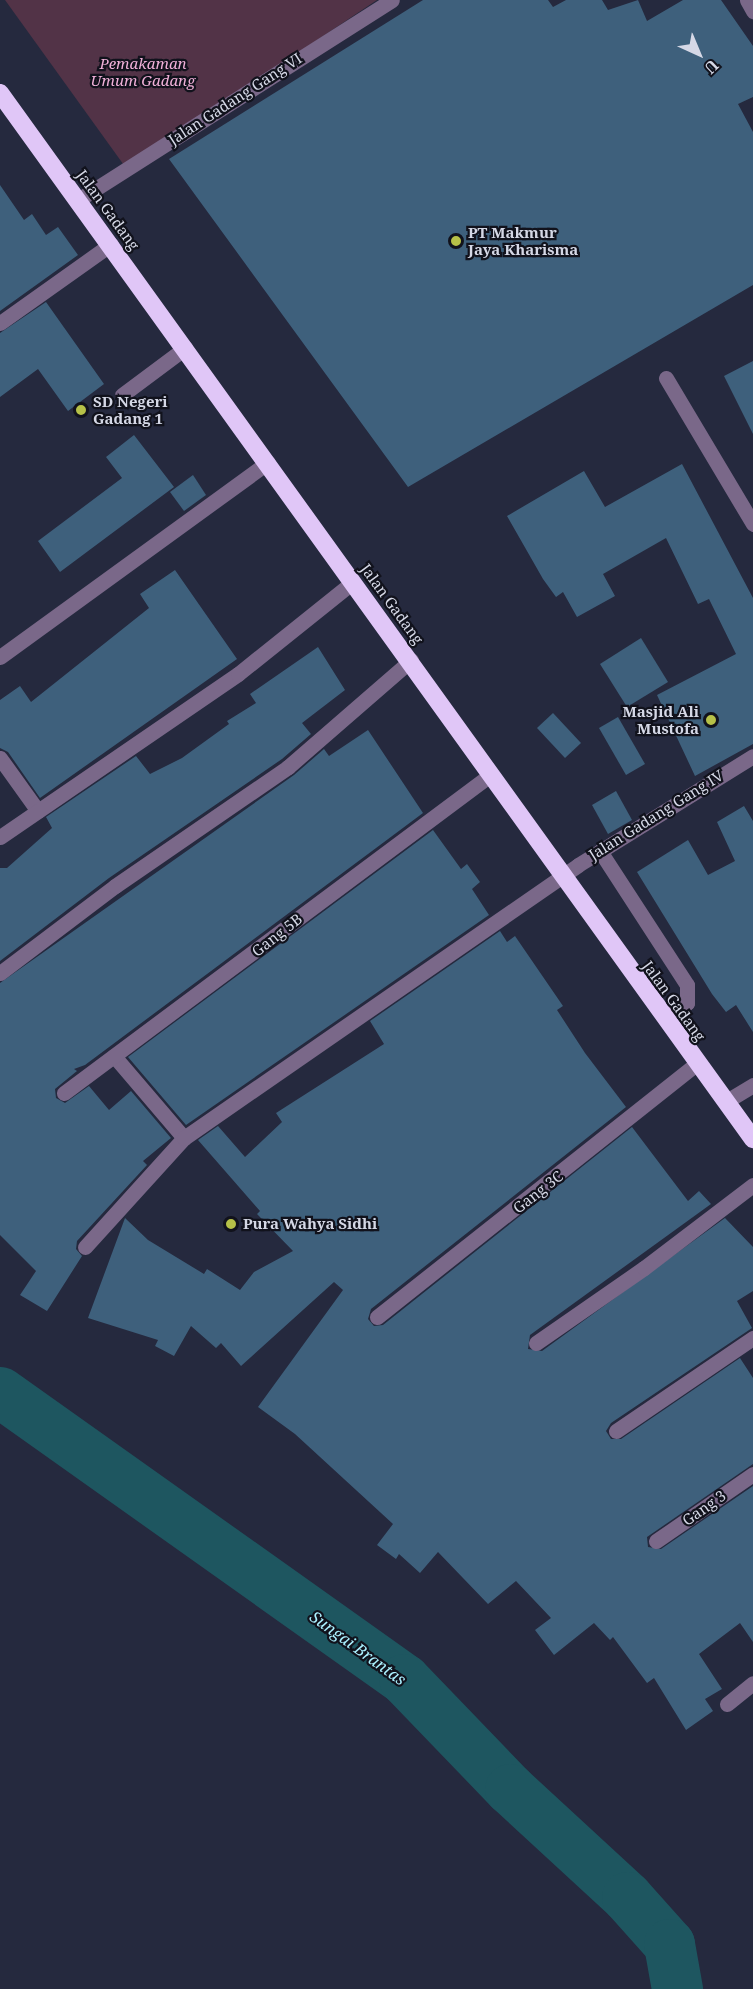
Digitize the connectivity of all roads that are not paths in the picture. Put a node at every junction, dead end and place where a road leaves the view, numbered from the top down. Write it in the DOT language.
graph roads {
  1 [pos="392,0"];
  2 [pos="747,0"];
  3 [pos="753,10"];
  4 [pos="0,93"];
  5 [pos="78,200"];
  6 [pos="111,244"];
  7 [pos="0,323"];
  8 [pos="185,348"];
  9 [pos="666,378"];
  10 [pos="122,395"];
  11 [pos="268,462"];
  12 [pos="753,524"];
  13 [pos="354,582"];
  14 [pos="0,657"];
  15 [pos="411,660"];
  16 [pos="753,756"];
  17 [pos="0,758"];
  18 [pos="489,776"];
  19 [pos="38,811"];
  20 [pos="0,837"];
  21 [pos="600,851"];
  22 [pos="561,877"];
  23 [pos="0,973"];
  24 [pos="663,1016"];
  25 [pos="114,1056"];
  26 [pos="696,1064"];
  27 [pos="753,1085"];
  28 [pos="64,1093"];
  29 [pos="725,1102"];
  30 [pos="184,1138"];
  31 [pos="753,1139"];
  32 [pos="753,1185"];
  33 [pos="85,1247"];
  34 [pos="377,1317"];
  35 [pos="753,1338"];
  36 [pos="536,1343"];
  37 [pos="616,1431"];
  38 [pos="753,1474"];
  39 [pos="656,1541"];
  40 [pos="753,1683"];
  41 [pos="727,1704"];
  1 -- 5 [label="street, Jalan Gadang Gang VI"];
  2 -- 3 [label="street"];
  4 -- 5 [label="highway, Jalan Gadang"];
  5 -- 6 [label="highway, Jalan Gadang"];
  6 -- 7 [label="street"];
  6 -- 8 [label="highway, Jalan Gadang"];
  8 -- 10 [label="street"];
  8 -- 11 [label="highway, Jalan Gadang"];
  9 -- 12 [label="street"];
  11 -- 13 [label="highway, Jalan Gadang"];
  11 -- 14 [label="street"];
  13 -- 15 [label="highway, Jalan Gadang"];
  13 -- 19 [label="street"];
  15 -- 18 [label="highway, Jalan Gadang"];
  15 -- 23 [label="street"];
  16 -- 21 [label="street, Jalan Gadang Gang IV"];
  17 -- 19 [label="street"];
  18 -- 22 [label="highway, Jalan Gadang"];
  18 -- 25 [label="street, Gang 5B"];
  19 -- 20 [label="street"];
  21 -- 22 [label="street, Jalan Gadang Gang IV"];
  21 -- 24 [label="street"];
  22 -- 24 [label="highway, Jalan Gadang"];
  22 -- 30 [label="street, Jalan Gadang Gang IV"];
  24 -- 26 [label="highway, Jalan Gadang"];
  25 -- 28 [label="street, Gang 5B"];
  25 -- 30 [label="street"];
  26 -- 29 [label="highway, Jalan Gadang"];
  26 -- 34 [label="street, Gang 3C"];
  27 -- 29 [label="street"];
  29 -- 31 [label="highway, Jalan Gadang"];
  30 -- 33 [label="street, Jalan Gadang Gang IV"];
  32 -- 36 [label="street"];
  35 -- 37 [label="street"];
  38 -- 39 [label="street, Gang 3"];
  40 -- 41 [label="street"];
}
